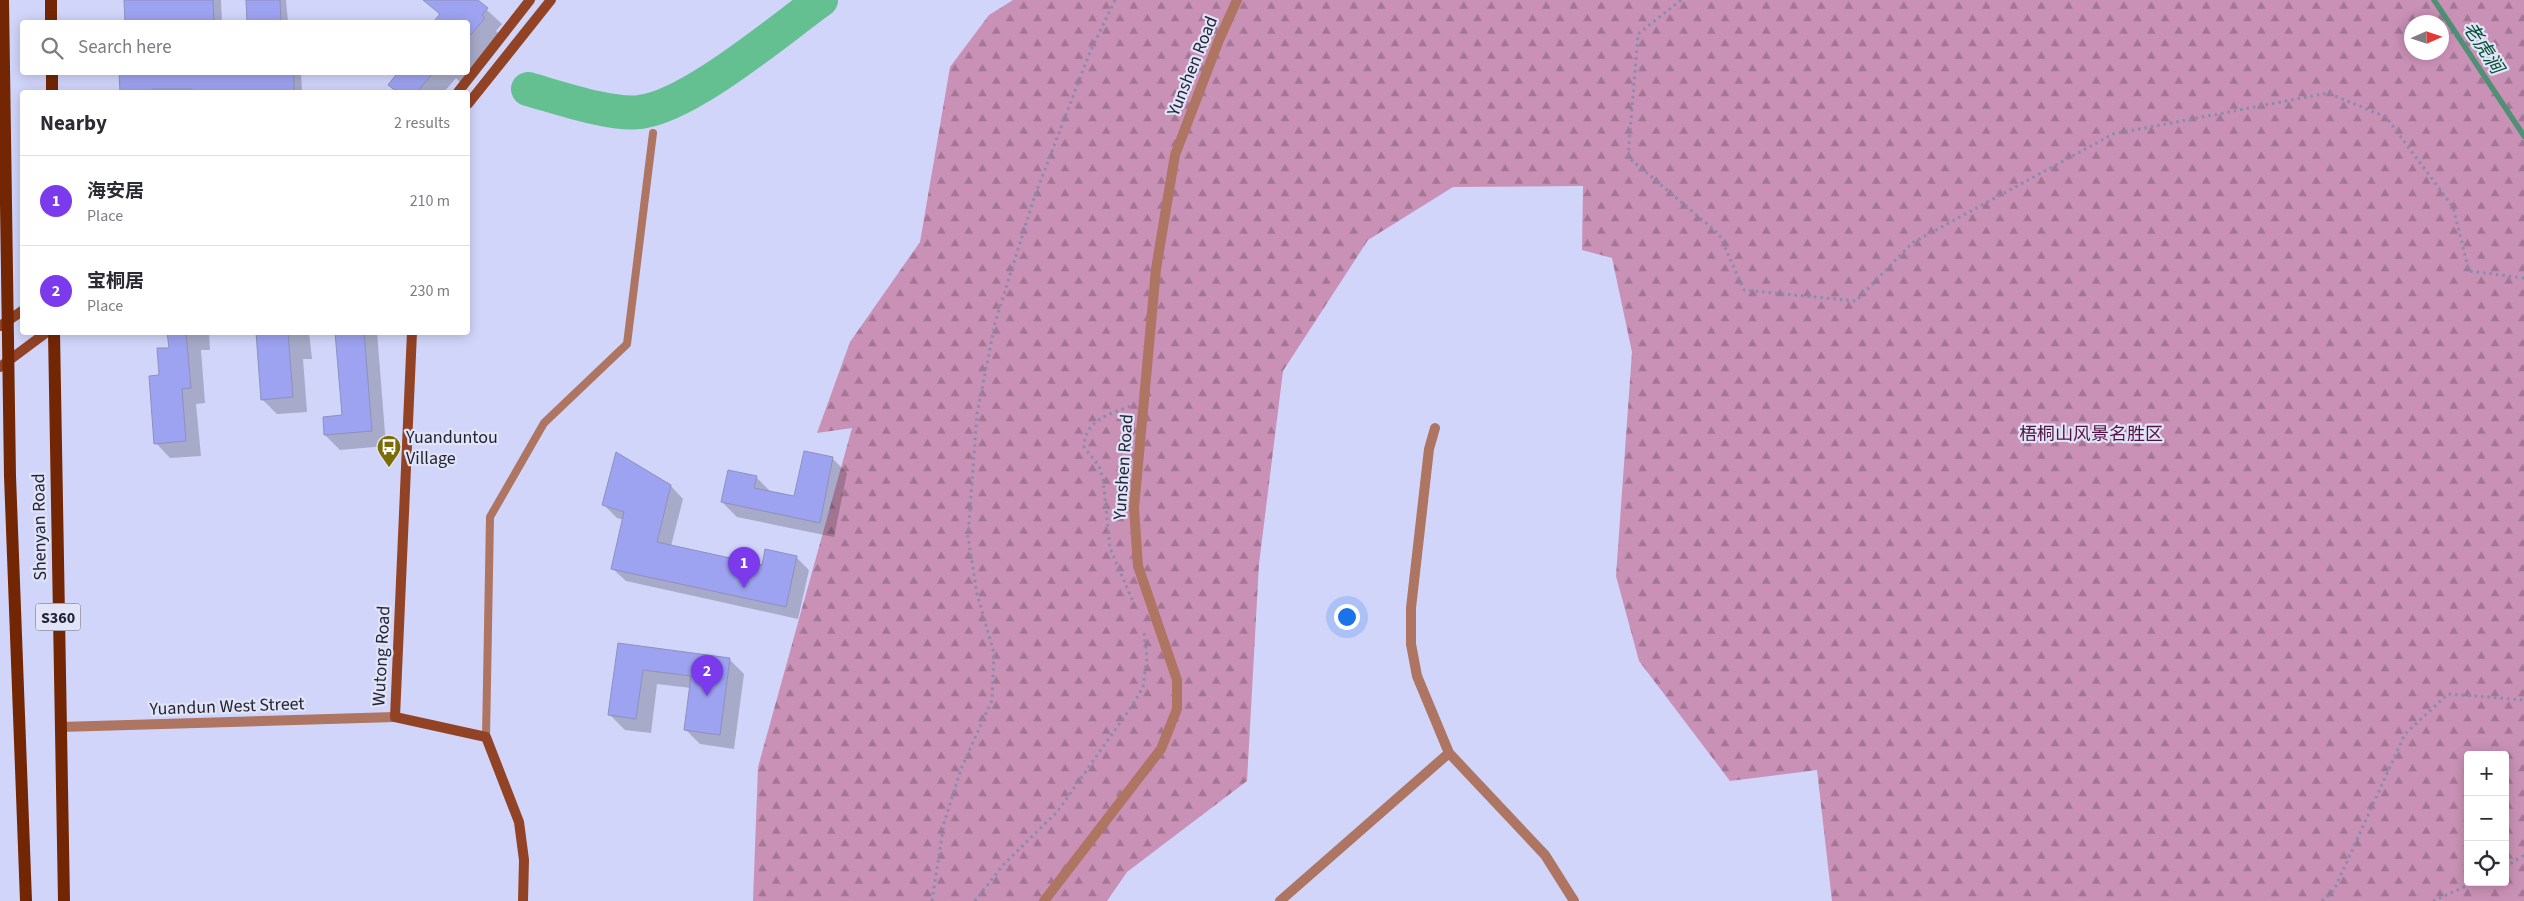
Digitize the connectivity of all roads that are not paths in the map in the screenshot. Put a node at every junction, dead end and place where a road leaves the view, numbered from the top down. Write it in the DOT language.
graph roads {
  1 [pos="3,0"];
  2 [pos="51,0"];
  3 [pos="530,0"];
  4 [pos="551,0"];
  5 [pos="1237,0"];
  6 [pos="51,20"];
  7 [pos="52,75"];
  8 [pos="52,90"];
  9 [pos="460,90"];
  10 [pos="470,101"];
  11 [pos="652,133"];
  12 [pos="3,212"];
  13 [pos="20,312"];
  14 [pos="4,323"];
  15 [pos="43,335"];
  16 [pos="54,335"];
  17 [pos="412,335"];
  18 [pos="4,364"];
  19 [pos="1435,428"];
  20 [pos="0,501"];
  21 [pos="12,536"];
  22 [pos="395,717"];
  23 [pos="60,727"];
  24 [pos="486,737"];
  25 [pos="1449,753"];
  26 [pos="26,901"];
  27 [pos="64,901"];
  28 [pos="523,901"];
  29 [pos="1044,901"];
  30 [pos="1280,901"];
  31 [pos="1574,901"];
  1 -- 12 [label="main road, S360"];
  2 -- 6 [label="main road"];
  3 -- 9 [label="street"];
  4 -- 10 [label="street"];
  5 -- 29 [label="street, Yunshen Road"];
  7 -- 8 [label="main road"];
  11 -- 24 [label="lane"];
  12 -- 14 [label="main road, S360"];
  13 -- 14 [label="street"];
  14 -- 18 [label="main road, S360"];
  15 -- 18 [label="street"];
  16 -- 23 [label="main road, Shenyan Road / S360"];
  17 -- 22 [label="street, Wutong Road"];
  18 -- 21 [label="main road, Shenyan Road / S360"];
  19 -- 25 [label="street"];
  20 -- 21 [label="main road"];
  21 -- 26 [label="main road, Shenyan Road / S360"];
  22 -- 23 [label="street, Yuandun West Street"];
  22 -- 24 [label="street, Wutong Road"];
  23 -- 27 [label="main road, Shenyan Road / S360"];
  24 -- 28 [label="street"];
  25 -- 30 [label="street"];
  25 -- 31 [label="street"];
}
